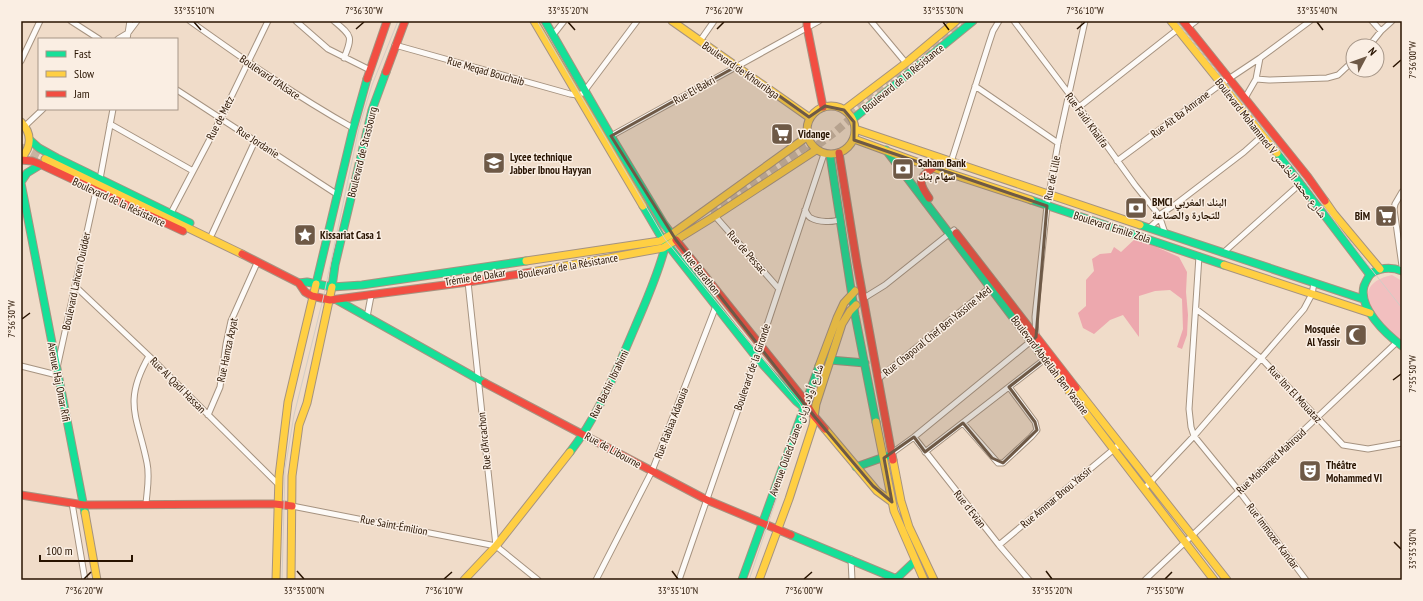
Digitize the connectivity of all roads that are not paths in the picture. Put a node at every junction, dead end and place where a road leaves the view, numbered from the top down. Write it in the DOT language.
graph roads {
  1 [pos="40,21"];
  2 [pos="71,21"];
  3 [pos="130,21"];
  4 [pos="137,21"];
  5 [pos="190,21"];
  6 [pos="268,21"];
  7 [pos="296,21"];
  8 [pos="334,21"];
  9 [pos="387,21"];
  10 [pos="405,21"];
  11 [pos="534,21"];
  12 [pos="546,21"];
  13 [pos="564,21"];
  14 [pos="637,21"];
  15 [pos="672,21"];
  16 [pos="714,21"];
  17 [pos="819,21"];
  18 [pos="871,21"];
  19 [pos="956,21"];
  20 [pos="973,21"];
  21 [pos="999,21"];
  22 [pos="1014,21"];
  23 [pos="1085,21"];
  24 [pos="1171,21"];
  25 [pos="1183,21"];
  26 [pos="1196,21"];
  27 [pos="1310,21"];
  28 [pos="1372,21"];
  29 [pos="1392,21"];
  30 [pos="807,24"];
  31 [pos="1188,27"];
  32 [pos="1178,29"];
  33 [pos="1381,31"];
  34 [pos="128,32"];
  35 [pos="553,35"];
  36 [pos="97,38"];
  37 [pos="119,38"];
  38 [pos="127,38"];
  39 [pos="1375,38"];
  40 [pos="700,41"];
  41 [pos="395,45"];
  42 [pos="344,58"];
  43 [pos="1260,58"];
  44 [pos="21,61"];
  45 [pos="247,62"];
  46 [pos="906,63"];
  47 [pos="736,66"];
  48 [pos="1345,68"];
  49 [pos="370,70"];
  50 [pos="1229,79"];
  51 [pos="1256,79"];
  52 [pos="1221,84"];
  53 [pos="975,86"];
  54 [pos="586,90"];
  55 [pos="178,91"];
  56 [pos="1069,94"];
  57 [pos="577,95"];
  58 [pos="1245,98"];
  59 [pos="823,107"];
  60 [pos="1079,107"];
  61 [pos="42,110"];
  62 [pos="113,110"];
  63 [pos="844,110"];
  64 [pos="221,118"];
  65 [pos="810,118"];
  66 [pos="853,119"];
  67 [pos="23,124"];
  68 [pos="110,124"];
  69 [pos="353,128"];
  70 [pos="855,129"];
  71 [pos="1263,135"];
  72 [pos="612,136"];
  73 [pos="808,136"];
  74 [pos="854,139"];
  75 [pos="30,140"];
  76 [pos="255,141"];
  77 [pos="1058,143"];
  78 [pos="816,150"];
  79 [pos="886,150"];
  80 [pos="839,153"];
  81 [pos="827,154"];
  82 [pos="21,159"];
  83 [pos="1117,161"];
  84 [pos="43,162"];
  85 [pos="951,162"];
  86 [pos="933,168"];
  87 [pos="193,171"];
  88 [pos="100,178"];
  89 [pos="21,183"];
  90 [pos="1300,184"];
  91 [pos="96,191"];
  92 [pos="1402,192"];
  93 [pos="338,195"];
  94 [pos="1048,195"];
  95 [pos="1047,206"];
  96 [pos="805,210"];
  97 [pos="171,213"];
  98 [pos="715,216"];
  99 [pos="1160,216"];
  100 [pos="840,219"];
  101 [pos="1149,228"];
  102 [pos="952,232"];
  103 [pos="1165,233"];
  104 [pos="212,234"];
  105 [pos="674,237"];
  106 [pos="216,241"];
  107 [pos="665,244"];
  108 [pos="1223,253"];
  109 [pos="1199,256"];
  110 [pos="257,263"];
  111 [pos="1402,266"];
  112 [pos="1380,269"];
  113 [pos="1402,271"];
  114 [pos="1370,275"];
  115 [pos="468,282"];
  116 [pos="1314,283"];
  117 [pos="299,284"];
  118 [pos="316,284"];
  119 [pos="362,285"];
  120 [pos="993,285"];
  121 [pos="75,286"];
  122 [pos="862,286"];
  123 [pos="332,287"];
  124 [pos="778,289"];
  125 [pos="852,293"];
  126 [pos="1312,294"];
  127 [pos="367,295"];
  128 [pos="313,297"];
  129 [pos="864,298"];
  130 [pos="1362,299"];
  131 [pos="334,300"];
  132 [pos="716,306"];
  133 [pos="855,306"];
  134 [pos="1196,309"];
  135 [pos="1370,313"];
  136 [pos="367,317"];
  137 [pos="1034,339"];
  138 [pos="1399,344"];
  139 [pos="760,346"];
  140 [pos="148,356"];
  141 [pos="756,357"];
  142 [pos="1045,359"];
  143 [pos="1262,359"];
  144 [pos="830,360"];
  145 [pos="865,363"];
  146 [pos="21,366"];
  147 [pos="57,373"];
  148 [pos="478,379"];
  149 [pos="878,379"];
  150 [pos="1009,387"];
  151 [pos="806,406"];
  152 [pos="208,415"];
  153 [pos="814,416"];
  154 [pos="1316,418"];
  155 [pos="962,423"];
  156 [pos="584,434"];
  157 [pos="1194,436"];
  158 [pos="914,437"];
  159 [pos="1402,443"];
  160 [pos="1120,444"];
  161 [pos="1113,449"];
  162 [pos="925,452"];
  163 [pos="892,453"];
  164 [pos="884,458"];
  165 [pos="856,467"];
  166 [pos="652,471"];
  167 [pos="1150,483"];
  168 [pos="278,485"];
  169 [pos="1144,489"];
  170 [pos="1239,491"];
  171 [pos="21,495"];
  172 [pos="707,500"];
  173 [pos="892,502"];
  174 [pos="72,503"];
  175 [pos="146,504"];
  176 [pos="278,504"];
  177 [pos="84,505"];
  178 [pos="292,506"];
  179 [pos="763,523"];
  180 [pos="777,529"];
  181 [pos="1192,536"];
  182 [pos="1184,543"];
  183 [pos="999,545"];
  184 [pos="496,546"];
  185 [pos="851,559"];
  186 [pos="915,561"];
  187 [pos="897,579"];
  188 [pos="85,580"];
  189 [pos="97,580"];
  190 [pos="276,580"];
  191 [pos="293,580"];
  192 [pos="464,580"];
  193 [pos="538,580"];
  194 [pos="596,580"];
  195 [pos="679,580"];
  196 [pos="742,580"];
  197 [pos="759,580"];
  198 [pos="852,580"];
  199 [pos="924,580"];
  200 [pos="934,580"];
  201 [pos="1029,580"];
  202 [pos="1144,580"];
  203 [pos="1214,580"];
  204 [pos="1227,580"];
  205 [pos="1306,580"];
  1 -- 44 [label="street"];
  2 -- 36 [label="street"];
  3 -- 34 [label="street"];
  4 -- 34 [label="street"];
  5 -- 45 [label="street, Boulevard d'Alsace"];
  6 -- 45 [label="street, Rue de Metz"];
  7 -- 42 [label="street"];
  8 -- 42 [label="street"];
  9 -- 49 [label="main road, Boulevard de Strasbourg"];
  10 -- 41 [label="main road, Boulevard de Strasbourg"];
  11 -- 57 [label="main road"];
  12 -- 35 [label="main road, Rue Barathon"];
  13 -- 35 [label="street"];
  14 -- 54 [label="street"];
  15 -- 40 [label="main road, Boulevard de Khouribga"];
  16 -- 40 [label="street"];
  17 -- 30 [label="street, Rue El Bakri"];
  18 -- 46 [label="street"];
  19 -- 46 [label="main road, Boulevard de la Résistance"];
  20 -- 66 [label="main road, Boulevard de la Résistance"];
  21 -- 53 [label="street"];
  22 -- 56 [label="street, Rue Faidi Khalifa"];
  23 -- 56 [label="street, Rue de Lille"];
  24 -- 32 [label="main road, Boulevard Mohammed V شارع محمد الخامس"];
  25 -- 31 [label="main road, Boulevard Mohammed V شارع محمد الخامس"];
  26 -- 31 [label="street"];
  27 -- 43 [label="street, Rue Aït Ba Amrane"];
  28 -- 33 [label="street"];
  29 -- 33 [label="street"];
  30 -- 47 [label="street, Rue El Bakri"];
  30 -- 59 [label="main road"];
  31 -- 50 [label="main road, Boulevard Mohammed V شارع محمد الخامس"];
  32 -- 52 [label="main road, Boulevard Mohammed V شارع محمد الخامس"];
  32 -- 60 [label="street"];
  33 -- 39 [label="street"];
  34 -- 37 [label="street"];
  34 -- 38 [label="street"];
  35 -- 54 [label="main road, Rue Barathon"];
  40 -- 47 [label="main road, Boulevard de Khouribga"];
  41 -- 57 [label="street, Rue Meqad Bouchaib"];
  41 -- 123 [label="main road, Boulevard de Strasbourg"];
  42 -- 49 [label="street"];
  43 -- 50 [label="street, Rue Aït Ba Amrane"];
  43 -- 51 [label="street"];
  45 -- 64 [label="street, Rue de Metz"];
  45 -- 69 [label="street, Boulevard d'Alsace"];
  46 -- 63 [label="main road, Boulevard de la Résistance"];
  47 -- 65 [label="main road, Boulevard de Khouribga"];
  47 -- 72 [label="street, Rue El Bakri"];
  48 -- 51 [label="street"];
  49 -- 69 [label="main road, Boulevard de Strasbourg"];
  50 -- 52 [label="street, Rue Aït Ba Amrane"];
  50 -- 58 [label="main road, Boulevard Mohammed V شارع محمد الخامس"];
  51 -- 58 [label="street"];
  52 -- 71 [label="main road, Boulevard Mohammed V شارع محمد الخامس"];
  52 -- 83 [label="street, Rue Aït Ba Amrane"];
  53 -- 77 [label="street"];
  53 -- 85 [label="street"];
  54 -- 57 [label="street"];
  54 -- 72 [label="main road, Rue Barathon"];
  55 -- 64 [label="street, Rue Jordanie"];
  56 -- 60 [label="street, Rue Faidi Khalifa"];
  56 -- 77 [label="street, Rue de Lille"];
  57 -- 107 [label="main road"];
  58 -- 112 [label="main road, Boulevard Mohammed V شارع محمد الخامس"];
  59 -- 63 [label="main road"];
  59 -- 65 [label="main road"];
  60 -- 83 [label="street, Rue Faidi Khalifa"];
  61 -- 67 [label="street"];
  62 -- 68 [label="street"];
  63 -- 66 [label="main road"];
  64 -- 76 [label="street, Rue Jordanie"];
  64 -- 87 [label="street, Rue de Metz"];
  65 -- 73 [label="main road"];
  66 -- 70 [label="main road"];
  67 -- 75 [label="main road"];
  68 -- 87 [label="street"];
  68 -- 88 [label="street"];
  69 -- 93 [label="main road, Boulevard de Strasbourg"];
  70 -- 74 [label="main road"];
  70 -- 85 [label="main road, Boulevard Emile Zola"];
  71 -- 90 [label="main road, Boulevard Mohammed V شارع محمد الخامس"];
  71 -- 99 [label="street"];
  72 -- 105 [label="main road, Rue Barathon"];
  73 -- 78 [label="main road"];
  73 -- 105 [label="main road, Boulevard de la Résistance"];
  74 -- 79 [label="main road, Boulevard Emile Zola"];
  74 -- 80 [label="main road"];
  75 -- 82 [label="main road"];
  75 -- 88 [label="main road, Boulevard de la Résistance"];
  76 -- 93 [label="street, Rue Jordanie"];
  76 -- 104 [label="street"];
  77 -- 94 [label="street, Rue de Lille"];
  78 -- 81 [label="main road"];
  78 -- 98 [label="main road, Boulevard de la Résistance"];
  79 -- 86 [label="main road, Boulevard Emile Zola"];
  79 -- 102 [label="main road, Boulevard Abdellah Ben Yassine"];
  80 -- 81 [label="main road"];
  80 -- 122 [label="main road"];
  81 -- 96 [label="street, Boulevard de la Gironde"];
  81 -- 100 [label="main road"];
  82 -- 84 [label="main road, Boulevard de la Résistance"];
  83 -- 99 [label="street, Rue Faidi Khalifa"];
  84 -- 89 [label="main road"];
  84 -- 91 [label="main road, Boulevard de la Résistance"];
  84 -- 106 [label="main road"];
  85 -- 94 [label="main road, Boulevard Emile Zola"];
  86 -- 95 [label="main road, Boulevard Emile Zola"];
  86 -- 102 [label="main road, Boulevard Abdellah Ben Yassine"];
  87 -- 97 [label="street, Rue de Metz"];
  88 -- 97 [label="main road, Boulevard de la Résistance"];
  89 -- 147 [label="main road, Avenue Haj Omar Rifi"];
  90 -- 108 [label="street"];
  90 -- 114 [label="main road, Boulevard Mohammed V شارع محمد الخامس"];
  91 -- 106 [label="main road, Boulevard de la Résistance"];
  91 -- 121 [label="street, Boulevard Lahcen Ouidder"];
  92 -- 111 [label="street"];
  93 -- 118 [label="main road, Boulevard de Strasbourg"];
  94 -- 95 [label="street, Rue de Lille"];
  94 -- 101 [label="main road, Boulevard Emile Zola"];
  95 -- 109 [label="main road, Boulevard Emile Zola"];
  95 -- 137 [label="street, Rue de Lille"];
  96 -- 100 [label="street"];
  96 -- 124 [label="street, Boulevard de la Gironde"];
  97 -- 104 [label="main road, Boulevard de la Résistance"];
  98 -- 105 [label="main road, Boulevard de la Résistance"];
  98 -- 124 [label="street, Rue de Pessac"];
  99 -- 101 [label="street"];
  99 -- 103 [label="street, Rue Faidi Khalifa"];
  100 -- 125 [label="main road"];
  101 -- 103 [label="main road, Boulevard Emile Zola"];
  102 -- 120 [label="main road, Boulevard Abdellah Ben Yassine"];
  102 -- 129 [label="street"];
  103 -- 108 [label="main road, Boulevard Emile Zola"];
  104 -- 106 [label="main road"];
  105 -- 107 [label="main road, Boulevard de la Résistance"];
  105 -- 139 [label="main road, Rue Barathon"];
  106 -- 110 [label="main road, Boulevard de la Résistance"];
  107 -- 115 [label="main road, Boulevard de la Résistance"];
  107 -- 119 [label="main road, Boulevard de la Résistance"];
  107 -- 132 [label="main road"];
  107 -- 156 [label="main road, Rue Bachir Ibrahimi"];
  108 -- 116 [label="main road, Boulevard Emile Zola"];
  109 -- 126 [label="main road, Boulevard Emile Zola"];
  109 -- 134 [label="street"];
  110 -- 117 [label="main road, Boulevard de la Résistance"];
  110 -- 152 [label="street, Rue Hamza Azyat"];
  112 -- 113 [label="main road"];
  112 -- 114 [label="main road"];
  114 -- 130 [label="main road"];
  115 -- 127 [label="main road, Boulevard de la Résistance"];
  115 -- 148 [label="street, Rue d'Arcachon"];
  116 -- 126 [label="street"];
  116 -- 130 [label="main road, Boulevard Emile Zola"];
  117 -- 118 [label="main road, Boulevard de la Résistance"];
  117 -- 128 [label="main road, Boulevard de la Résistance"];
  118 -- 123 [label="main road, Boulevard de la Résistance"];
  118 -- 128 [label="main road, Boulevard de Strasbourg"];
  119 -- 123 [label="main road, Boulevard de la Résistance"];
  119 -- 127 [label="main road, Trémie de Dakar"];
  120 -- 137 [label="main road, Boulevard Abdellah Ben Yassine"];
  120 -- 149 [label="street, Rue Chaporal Chef Ben Yassine Med"];
  121 -- 140 [label="street, Rue Al Qadi Hassan"];
  121 -- 147 [label="street, Boulevard Lahcen Ouidder"];
  122 -- 125 [label="main road, Avenue Ouled Ziane شارع أولاد زيان"];
  122 -- 129 [label="main road"];
  123 -- 131 [label="main road, Boulevard de Strasbourg"];
  124 -- 139 [label="street, Boulevard de la Gironde"];
  125 -- 133 [label="main road"];
  125 -- 151 [label="main road, Avenue Ouled Ziane شارع أولاد زيان"];
  126 -- 135 [label="main road, Boulevard Emile Zola"];
  126 -- 143 [label="street"];
  127 -- 131 [label="main road, Boulevard de la Résistance"];
  127 -- 136 [label="street"];
  128 -- 131 [label="main road, Boulevard de la Résistance"];
  128 -- 168 [label="main road, Boulevard de Strasbourg"];
  129 -- 133 [label="main road, Avenue Ouled Ziane شارع أولاد زيان"];
  129 -- 149 [label="main road"];
  130 -- 135 [label="main road"];
  131 -- 136 [label="main road, Rue de Libourne"];
  131 -- 178 [label="main road, Boulevard de Strasbourg"];
  132 -- 141 [label="main road"];
  132 -- 166 [label="street, Rue Rabiaa Adaouia"];
  133 -- 144 [label="main road, Avenue Ouled Ziane شارع أولاد زيان"];
  133 -- 145 [label="main road"];
  134 -- 143 [label="street, Rue Ibn El Mouataz"];
  134 -- 157 [label="street"];
  135 -- 138 [label="main road"];
  136 -- 148 [label="main road, Rue de Libourne"];
  137 -- 142 [label="main road, Boulevard Abdellah Ben Yassine"];
  137 -- 158 [label="street"];
  137 -- 160 [label="main road, Boulevard Abdellah Ben Yassine"];
  138 -- 154 [label="street, Rue Mohamed Mahroud"];
  139 -- 141 [label="street, Boulevard de la Gironde"];
  139 -- 151 [label="main road, Rue Barathon"];
  140 -- 152 [label="street, Rue Al Qadi Hassan"];
  140 -- 175 [label="street"];
  141 -- 151 [label="main road"];
  141 -- 172 [label="street, Boulevard de la Gironde"];
  142 -- 150 [label="street"];
  142 -- 161 [label="main road, Boulevard Abdellah Ben Yassine"];
  143 -- 154 [label="street, Rue Ibn El Mouataz"];
  143 -- 157 [label="street"];
  144 -- 145 [label="main road"];
  144 -- 153 [label="main road, Avenue Ouled Ziane شارع أولاد زيان"];
  145 -- 164 [label="main road"];
  146 -- 147 [label="street"];
  147 -- 177 [label="main road, Avenue Haj Omar Rifi"];
  148 -- 156 [label="main road, Rue de Libourne"];
  148 -- 184 [label="street, Rue d'Arcachon"];
  149 -- 163 [label="main road"];
  150 -- 155 [label="street"];
  150 -- 155 [label="street"];
  151 -- 153 [label="main road"];
  151 -- 179 [label="main road, Avenue Ouled Ziane شارع أولاد زيان"];
  152 -- 168 [label="street, Rue Al Qadi Hassan"];
  153 -- 165 [label="main road"];
  153 -- 180 [label="main road, Avenue Ouled Ziane شارع أولاد زيان"];
  154 -- 159 [label="street, Rue Ibn El Mouataz"];
  154 -- 170 [label="street, Rue Mohamed Mahroud"];
  155 -- 162 [label="street"];
  156 -- 166 [label="main road, Rue de Libourne"];
  156 -- 184 [label="main road, Rue Bachir Ibrahimi"];
  157 -- 167 [label="street"];
  157 -- 170 [label="street, Rue Immozer Kandar"];
  158 -- 162 [label="street, Rue d'Evian"];
  158 -- 163 [label="street"];
  160 -- 161 [label="street, Rue Ammar Bnou Yassir"];
  160 -- 167 [label="main road, Boulevard Abdellah Ben Yassine"];
  161 -- 169 [label="main road, Boulevard Abdellah Ben Yassine"];
  161 -- 183 [label="street, Rue Ammar Bnou Yassir"];
  162 -- 183 [label="street, Rue d'Evian"];
  163 -- 164 [label="main road"];
  163 -- 200 [label="main road"];
  164 -- 165 [label="main road"];
  164 -- 173 [label="main road"];
  165 -- 173 [label="main road"];
  166 -- 172 [label="main road, Rue de Libourne"];
  166 -- 194 [label="street, Rue Rabiaa Adaouia"];
  167 -- 169 [label="street"];
  167 -- 181 [label="main road, Boulevard Abdellah Ben Yassine"];
  168 -- 176 [label="main road, Boulevard de Strasbourg"];
  169 -- 182 [label="main road, Boulevard Abdellah Ben Yassine"];
  170 -- 181 [label="street, Rue Mohamed Mahroud"];
  170 -- 205 [label="street, Rue Immozer Kandar"];
  171 -- 174 [label="main road"];
  172 -- 179 [label="main road, Rue de Libourne"];
  172 -- 195 [label="street, Boulevard de la Gironde"];
  173 -- 186 [label="main road"];
  174 -- 177 [label="main road"];
  174 -- 188 [label="street"];
  175 -- 176 [label="main road"];
  175 -- 177 [label="main road"];
  176 -- 178 [label="main road"];
  176 -- 190 [label="main road, Boulevard de Strasbourg"];
  177 -- 189 [label="main road, Avenue Haj Omar Rifi"];
  178 -- 184 [label="street, Rue Saint-Émilion"];
  178 -- 191 [label="main road, Boulevard de Strasbourg"];
  179 -- 180 [label="main road, Rue de Libourne"];
  179 -- 196 [label="main road, Avenue Ouled Ziane شارع أولاد زيان"];
  180 -- 185 [label="main road, Rue de Libourne"];
  180 -- 197 [label="main road, Avenue Ouled Ziane شارع أولاد زيان"];
  181 -- 182 [label="street, Rue Mohamed Mahroud"];
  181 -- 204 [label="main road, Boulevard Abdellah Ben Yassine"];
  182 -- 202 [label="street, Rue Mohamed Mahroud"];
  182 -- 203 [label="main road, Boulevard Abdellah Ben Yassine"];
  183 -- 201 [label="street, Rue d'Evian"];
  184 -- 192 [label="main road, Rue Bachir Ibrahimi"];
  184 -- 193 [label="street"];
  185 -- 187 [label="main road, Rue de Libourne"];
  185 -- 198 [label="street"];
  186 -- 187 [label="main road"];
  186 -- 199 [label="main road"];
}
